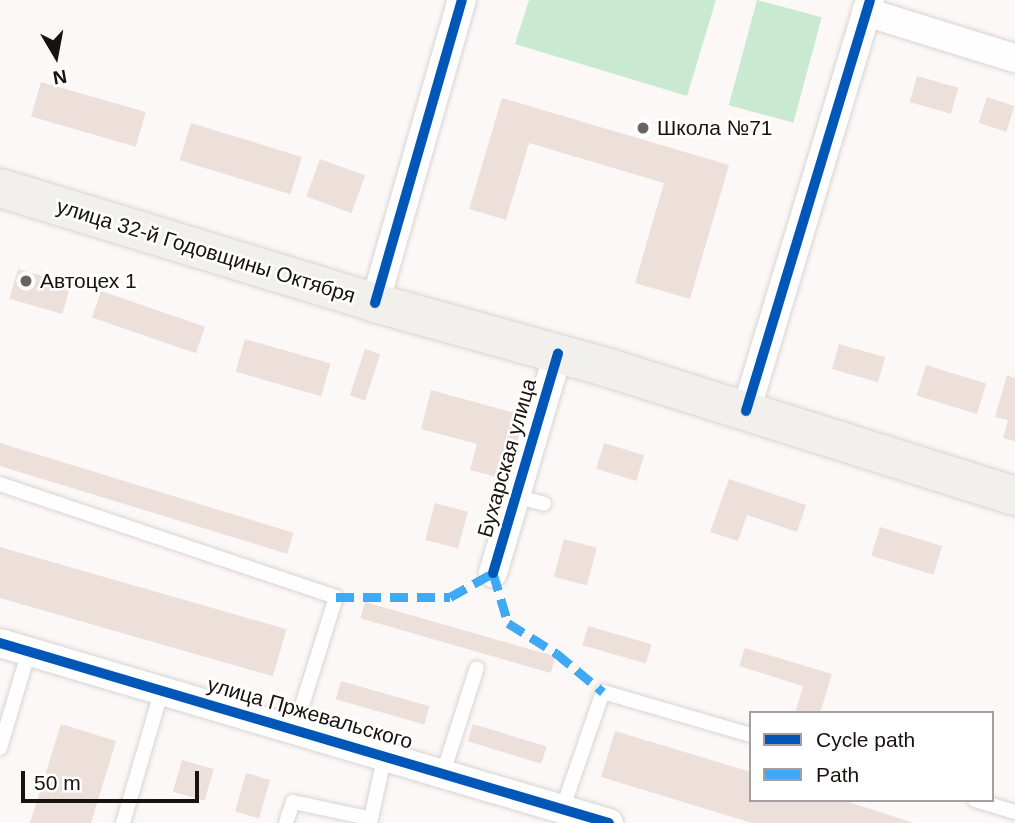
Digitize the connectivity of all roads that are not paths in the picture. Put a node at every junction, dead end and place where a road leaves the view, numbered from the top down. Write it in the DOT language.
graph roads {
  1 [pos="463,0"];
  2 [pos="868,6"];
  3 [pos="1015,58"];
  4 [pos="0,188"];
  5 [pos="375,303"];
  6 [pos="558,353"];
  7 [pos="746,411"];
  8 [pos="0,484"];
  9 [pos="515,496"];
  10 [pos="1015,496"];
  11 [pos="544,504"];
  12 [pos="493,573"];
  13 [pos="0,643"];
  14 [pos="29,651"];
  15 [pos="477,668"];
  16 [pos="162,690"];
  17 [pos="295,728"];
  18 [pos="749,734"];
  19 [pos="0,748"];
  20 [pos="384,754"];
  21 [pos="443,773"];
  22 [pos="982,802"];
  23 [pos="1015,812"];
  24 [pos="560,817"];
  25 [pos="369,820"];
  26 [pos="123,823"];
  27 [pos="286,823"];
  28 [pos="609,823"];
  1 -- 5 [label="street"];
  2 -- 3 [label="street"];
  2 -- 7 [label="street"];
  4 -- 5 [label="main road, улица 32-й Годовщины Октября"];
  5 -- 6 [label="main road, улица 32-й Годовщины Октября"];
  6 -- 7 [label="main road, улица 32-й Годовщины Октября"];
  6 -- 9 [label="street, Бухарская улица"];
  7 -- 10 [label="main road, улица 32-й Годовщины Октября"];
  8 -- 17 [label="lane"];
  9 -- 11 [label="lane"];
  9 -- 12 [label="street, Бухарская улица"];
  13 -- 14 [label="street, улица Пржевальского"];
  14 -- 16 [label="street, улица Пржевальского"];
  14 -- 19 [label="lane"];
  15 -- 21 [label="lane"];
  16 -- 17 [label="street, улица Пржевальского"];
  16 -- 26 [label="lane"];
  17 -- 20 [label="street, улица Пржевальского"];
  18 -- 24 [label="lane"];
  20 -- 21 [label="street, улица Пржевальского"];
  20 -- 25 [label="lane"];
  21 -- 24 [label="street, улица Пржевальского"];
  22 -- 23 [label="lane"];
  24 -- 28 [label="street, улица Пржевальского"];
  25 -- 27 [label="lane"];
}
